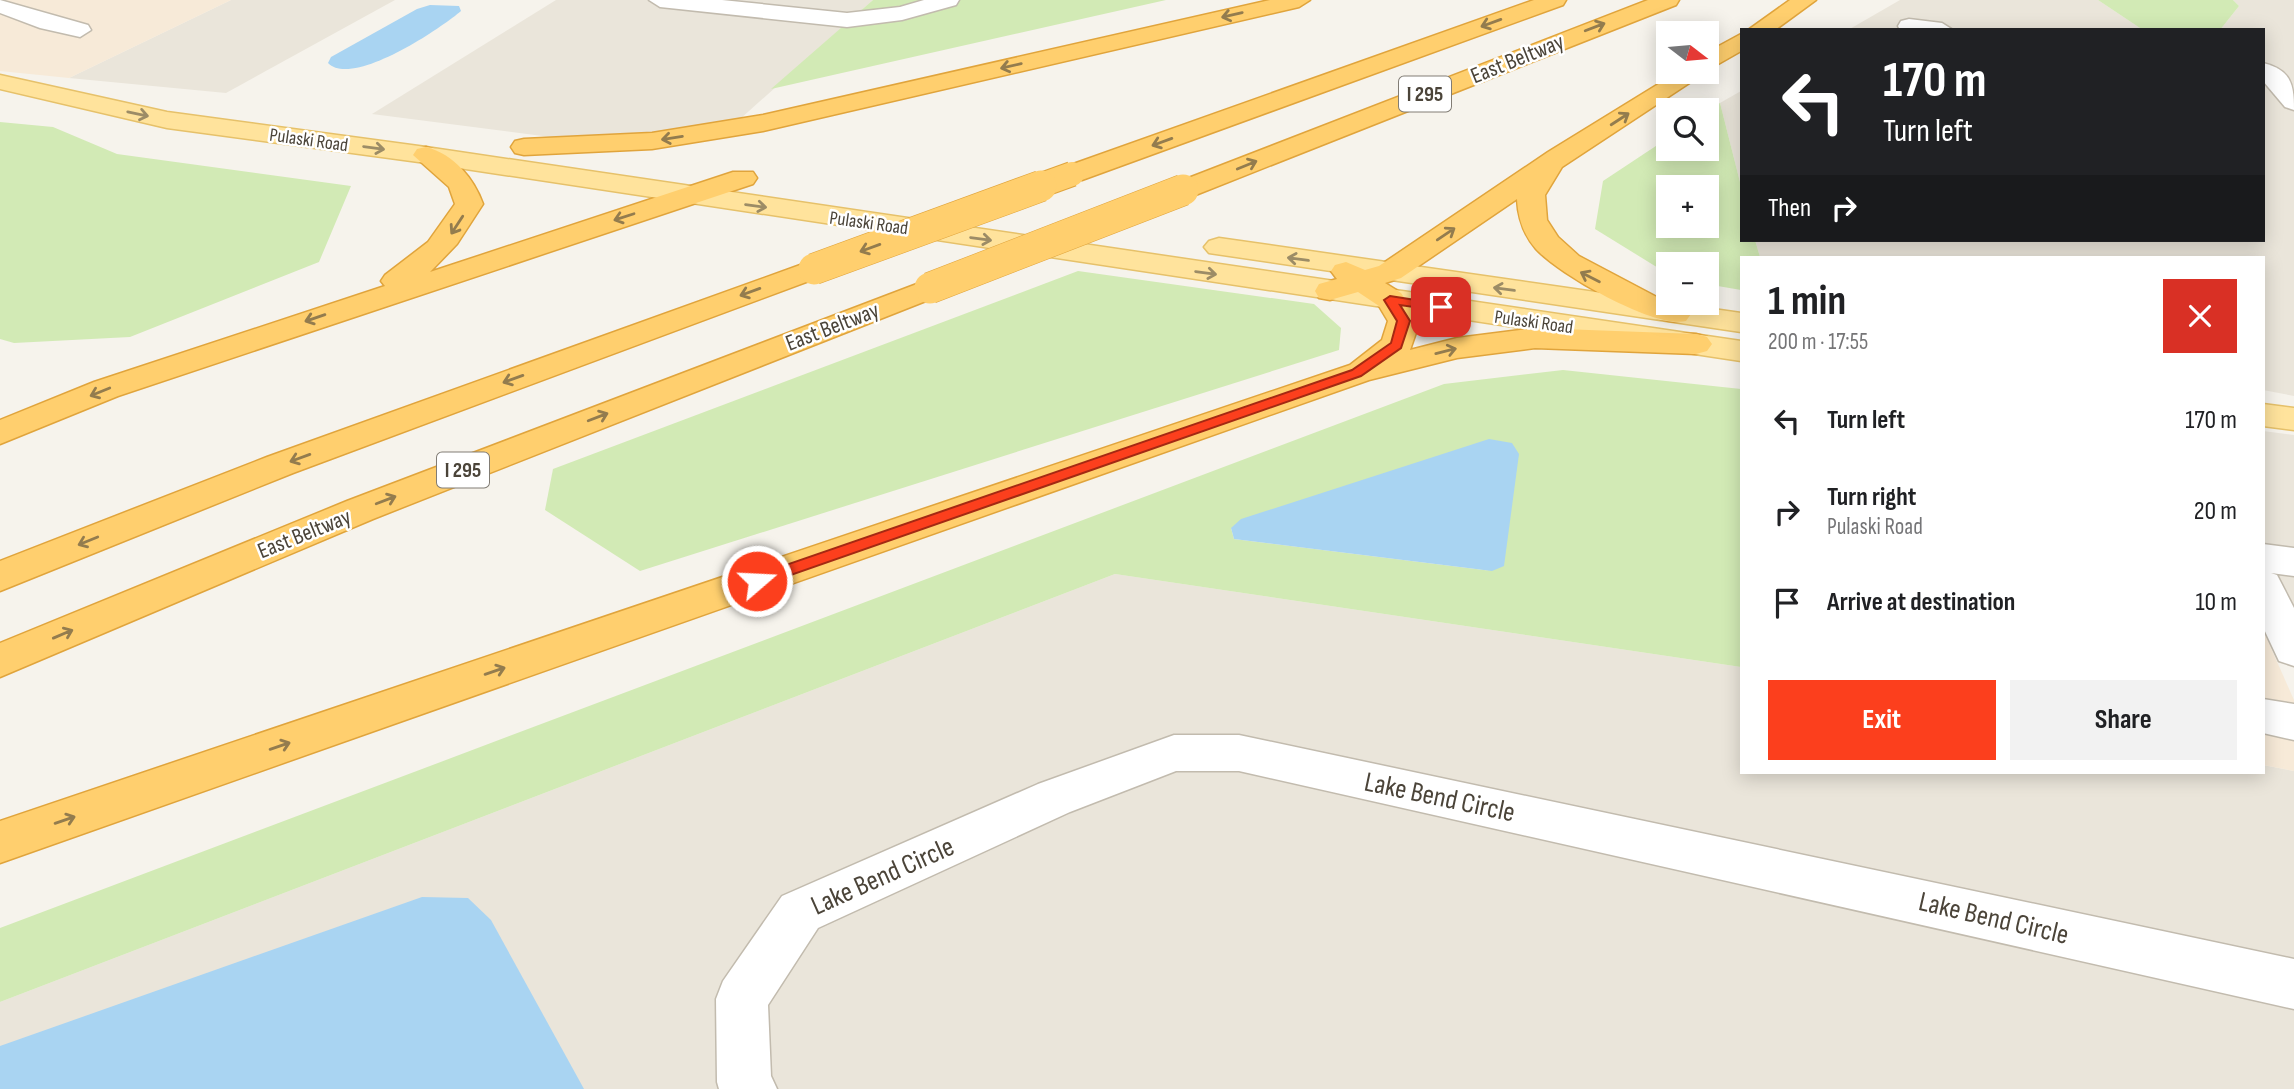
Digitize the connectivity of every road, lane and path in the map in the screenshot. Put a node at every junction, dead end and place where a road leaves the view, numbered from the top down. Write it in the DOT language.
graph roads {
  1 [pos="660,0"];
  2 [pos="948,0"];
  3 [pos="1299,0"];
  4 [pos="1555,0"];
  5 [pos="1668,0"];
  6 [pos="1805,0"];
  7 [pos="685,1"];
  8 [pos="0,5"];
  9 [pos="1909,26"];
  10 [pos="1762,28"];
  11 [pos="1926,28"];
  12 [pos="80,30"];
  13 [pos="1740,42"];
  14 [pos="1719,55"];
  15 [pos="2265,71"];
  16 [pos="0,81"];
  17 [pos="1675,84"];
  18 [pos="2294,102"];
  19 [pos="763,123"];
  20 [pos="524,147"];
  21 [pos="426,155"];
  22 [pos="1546,167"];
  23 [pos="743,178"];
  24 [pos="702,189"];
  25 [pos="1362,282"];
  26 [pos="353,305"];
  27 [pos="1656,306"];
  28 [pos="1656,312"];
  29 [pos="1682,315"];
  30 [pos="1740,323"];
  31 [pos="1696,344"];
  32 [pos="1740,351"];
  33 [pos="1357,373"];
  34 [pos="2265,415"];
  35 [pos="2294,419"];
  36 [pos="0,433"];
  37 [pos="2265,558"];
  38 [pos="2294,562"];
  39 [pos="0,577"];
  40 [pos="2265,590"];
  41 [pos="2294,650"];
  42 [pos="0,661"];
  43 [pos="2265,716"];
  44 [pos="2294,722"];
  45 [pos="0,842"];
  46 [pos="2294,984"];
  47 [pos="749,1089"];
  1 -- 7 [label="street"];
  2 -- 7 [label="street"];
  3 -- 19 [label="highway, one-way"];
  4 -- 39 [label="highway, East Beltway / I 295, one-way, bridge"];
  42 -- 5 [label="highway, East Beltway / I 295, one-way, bridge"];
  6 -- 10 [label="highway"];
  8 -- 12 [label="street"];
  9 -- 11 [label="street"];
  13 -- 14 [label="highway"];
  15 -- 18 [label="street"];
  16 -- 20 [label="main road, Pulaski Road"];
  16 -- 21 [label="main road, Pulaski Road, one-way"];
  22 -- 17 [label="highway, one-way"];
  19 -- 20 [label="highway, one-way"];
  19 -- 24 [label="highway"];
  20 -- 24 [label="main road, Pulaski Road"];
  21 -- 24 [label="main road, Pulaski Road"];
  21 -- 26 [label="highway, one-way"];
  25 -- 22 [label="highway, one-way"];
  27 -- 22 [label="highway, one-way"];
  23 -- 24 [label="highway"];
  25 -- 23 [label="main road, Pulaski Road, one-way"];
  24 -- 25 [label="main road, Pulaski Road, one-way"];
  24 -- 26 [label="highway, one-way"];
  28 -- 25 [label="main road, Pulaski Road, one-way"];
  25 -- 31 [label="main road, Pulaski Road"];
  25 -- 33 [label="highway"];
  26 -- 36 [label="highway, one-way"];
  29 -- 30 [label="main road, Pulaski Road"];
  31 -- 32 [label="main road, Pulaski Road"];
  33 -- 31 [label="highway, one-way"];
  45 -- 33 [label="highway, one-way"];
  34 -- 35 [label="main road"];
  37 -- 38 [label="street"];
  40 -- 41 [label="street"];
  43 -- 44 [label="street"];
  46 -- 47 [label="street, Lake Bend Circle"];
}
